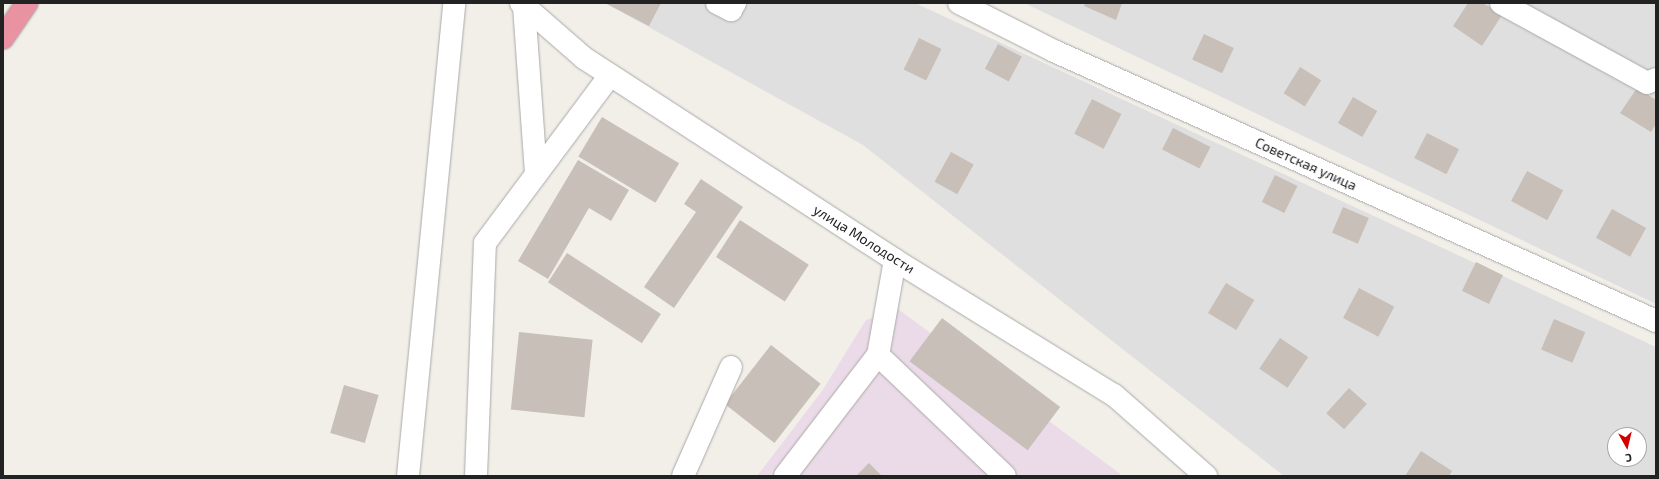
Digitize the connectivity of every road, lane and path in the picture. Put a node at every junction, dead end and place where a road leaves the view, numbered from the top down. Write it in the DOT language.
graph roads {
  1 [pos="28,3"];
  2 [pos="454,3"];
  3 [pos="717,3"];
  4 [pos="735,3"];
  5 [pos="959,3"];
  6 [pos="1501,3"];
  7 [pos="523,5"];
  8 [pos="3,38"];
  9 [pos="610,75"];
  10 [pos="1656,79"];
  11 [pos="536,175"];
  12 [pos="895,260"];
  13 [pos="1656,321"];
  14 [pos="878,355"];
  15 [pos="731,367"];
  16 [pos="408,476"];
  17 [pos="476,476"];
  18 [pos="683,476"];
  19 [pos="785,476"];
  20 [pos="1005,476"];
  21 [pos="1206,476"];
  1 -- 8 [label="highway"];
  2 -- 16 [label="street"];
  3 -- 4 [label="street"];
  5 -- 13 [label="street, Советская улица"];
  6 -- 10 [label="street"];
  7 -- 9 [label="street, улица Молодости"];
  7 -- 11 [label="street"];
  9 -- 11 [label="street"];
  9 -- 12 [label="street, улица Молодости"];
  11 -- 17 [label="street"];
  12 -- 14 [label="street"];
  12 -- 21 [label="street, улица Молодости"];
  14 -- 19 [label="street"];
  14 -- 20 [label="street"];
  15 -- 18 [label="street"];
}
